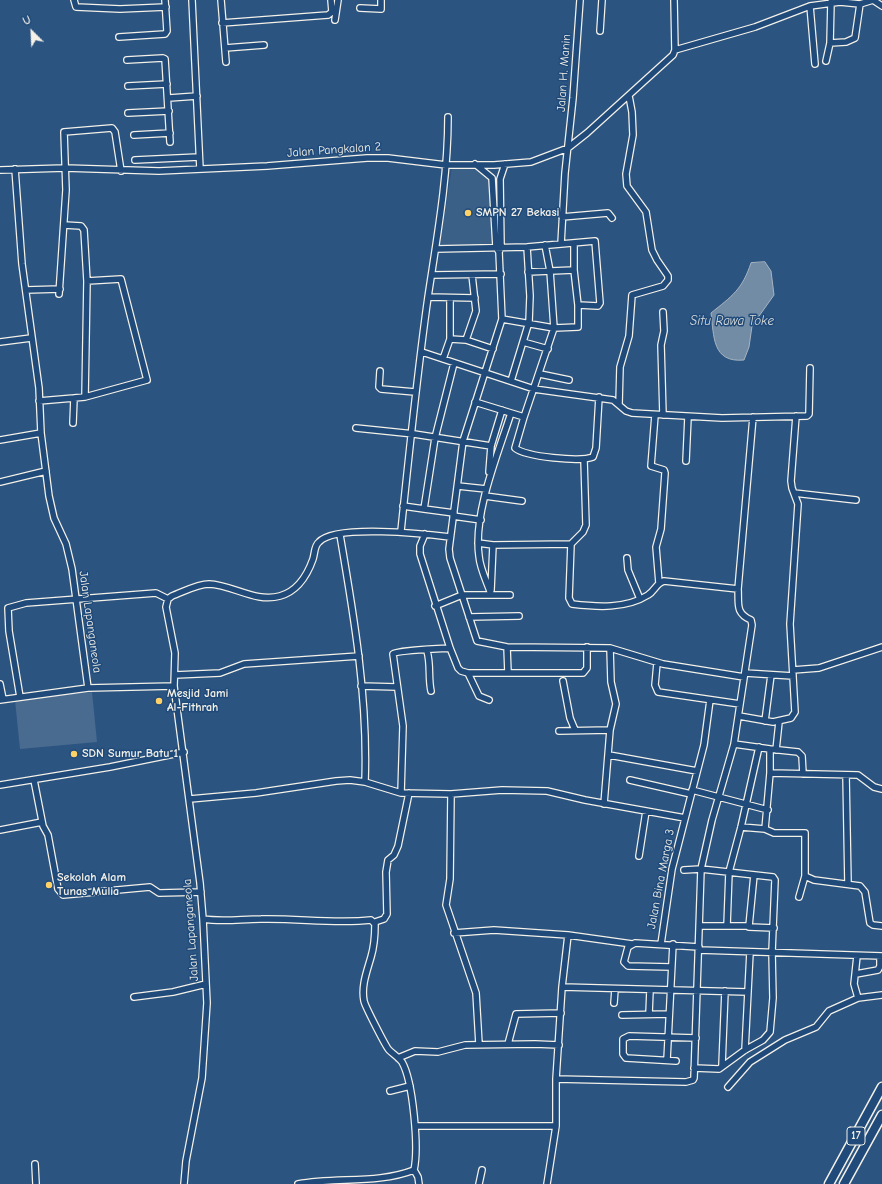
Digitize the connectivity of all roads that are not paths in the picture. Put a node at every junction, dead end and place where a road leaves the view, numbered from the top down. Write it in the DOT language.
graph roads {
  1 [pos="74,0"];
  2 [pos="165,0"];
  3 [pos="192,0"];
  4 [pos="221,0"];
  5 [pos="331,0"];
  6 [pos="338,0"];
  7 [pos="381,0"];
  8 [pos="580,0"];
  9 [pos="602,0"];
  10 [pos="674,0"];
  11 [pos="873,0"];
  12 [pos="831,2"];
  13 [pos="860,4"];
  14 [pos="166,6"];
  15 [pos="810,6"];
  16 [pos="882,6"];
  17 [pos="360,8"];
  18 [pos="335,20"];
  19 [pos="222,23"];
  20 [pos="600,31"];
  21 [pos="119,37"];
  22 [pos="830,43"];
  23 [pos="264,45"];
  24 [pos="225,48"];
  25 [pos="675,50"];
  26 [pos="127,60"];
  27 [pos="826,61"];
  28 [pos="226,62"];
  29 [pos="815,64"];
  30 [pos="167,84"];
  31 [pos="128,86"];
  32 [pos="197,96"];
  33 [pos="628,96"];
  34 [pos="169,98"];
  35 [pos="169,111"];
  36 [pos="128,113"];
  37 [pos="448,117"];
  38 [pos="170,133"];
  39 [pos="134,135"];
  40 [pos="170,142"];
  41 [pos="568,148"];
  42 [pos="199,157"];
  43 [pos="135,160"];
  44 [pos="475,164"];
  45 [pos="505,164"];
  46 [pos="446,165"];
  47 [pos="65,168"];
  48 [pos="15,169"];
  49 [pos="200,169"];
  50 [pos="0,170"];
  51 [pos="121,171"];
  52 [pos="500,179"];
  53 [pos="493,180"];
  54 [pos="562,217"];
  55 [pos="612,218"];
  56 [pos="64,225"];
  57 [pos="574,243"];
  58 [pos="561,244"];
  59 [pos="545,245"];
  60 [pos="527,247"];
  61 [pos="499,248"];
  62 [pos="436,249"];
  63 [pos="574,270"];
  64 [pos="550,271"];
  65 [pos="528,272"];
  66 [pos="501,274"];
  67 [pos="432,275"];
  68 [pos="472,275"];
  69 [pos="87,281"];
  70 [pos="26,290"];
  71 [pos="428,298"];
  72 [pos="450,298"];
  73 [pos="474,298"];
  74 [pos="578,305"];
  75 [pos="663,312"];
  76 [pos="502,319"];
  77 [pos="529,322"];
  78 [pos="554,328"];
  79 [pos="31,338"];
  80 [pos="450,339"];
  81 [pos="466,340"];
  82 [pos="0,342"];
  83 [pos="523,342"];
  84 [pos="493,349"];
  85 [pos="548,349"];
  86 [pos="422,352"];
  87 [pos="443,359"];
  88 [pos="454,364"];
  89 [pos="810,368"];
  90 [pos="380,371"];
  91 [pos="484,373"];
  92 [pos="540,374"];
  93 [pos="569,380"];
  94 [pos="511,381"];
  95 [pos="534,389"];
  96 [pos="416,392"];
  97 [pos="85,397"];
  98 [pos="600,397"];
  99 [pos="74,398"];
  100 [pos="39,401"];
  101 [pos="475,402"];
  102 [pos="619,404"];
  103 [pos="502,410"];
  104 [pos="511,413"];
  105 [pos="655,415"];
  106 [pos="663,415"];
  107 [pos="796,416"];
  108 [pos="524,417"];
  109 [pos="688,417"];
  110 [pos="753,418"];
  111 [pos="73,423"];
  112 [pos="356,428"];
  113 [pos="41,433"];
  114 [pos="411,434"];
  115 [pos="435,438"];
  116 [pos="0,440"];
  117 [pos="463,441"];
  118 [pos="491,446"];
  119 [pos="584,460"];
  120 [pos="686,461"];
  121 [pos="46,471"];
  122 [pos="489,477"];
  123 [pos="0,482"];
  124 [pos="458,486"];
  125 [pos="486,489"];
  126 [pos="794,493"];
  127 [pos="485,496"];
  128 [pos="856,500"];
  129 [pos="522,501"];
  130 [pos="403,506"];
  131 [pos="424,509"];
  132 [pos="454,514"];
  133 [pos="481,520"];
  134 [pos="401,531"];
  135 [pos="340,534"];
  136 [pos="425,534"];
  137 [pos="450,537"];
  138 [pos="478,543"];
  139 [pos="571,544"];
  140 [pos="492,545"];
  141 [pos="627,558"];
  142 [pos="659,583"];
  143 [pos="738,589"];
  144 [pos="491,594"];
  145 [pos="462,595"];
  146 [pos="510,595"];
  147 [pos="168,599"];
  148 [pos="640,599"];
  149 [pos="78,600"];
  150 [pos="435,606"];
  151 [pos="519,616"];
  152 [pos="469,617"];
  153 [pos="507,647"];
  154 [pos="587,647"];
  155 [pos="882,647"];
  156 [pos="450,648"];
  157 [pos="610,648"];
  158 [pos="427,651"];
  159 [pos="359,656"];
  160 [pos="656,663"];
  161 [pos="468,673"];
  162 [pos="508,673"];
  163 [pos="793,673"];
  164 [pos="175,675"];
  165 [pos="744,675"];
  166 [pos="771,675"];
  167 [pos="563,681"];
  168 [pos="0,684"];
  169 [pos="174,686"];
  170 [pos="361,686"];
  171 [pos="397,687"];
  172 [pos="88,688"];
  173 [pos="431,692"];
  174 [pos="20,697"];
  175 [pos="2,700"];
  176 [pos="489,700"];
  177 [pos="710,700"];
  178 [pos="740,704"];
  179 [pos="739,716"];
  180 [pos="765,720"];
  181 [pos="779,722"];
  182 [pos="575,730"];
  183 [pos="610,730"];
  184 [pos="559,731"];
  185 [pos="734,744"];
  186 [pos="759,747"];
  187 [pos="773,749"];
  188 [pos="184,752"];
  189 [pos="609,755"];
  190 [pos="697,771"];
  191 [pos="770,772"];
  192 [pos="803,774"];
  193 [pos="846,775"];
  194 [pos="34,780"];
  195 [pos="630,780"];
  196 [pos="365,782"];
  197 [pos="0,785"];
  198 [pos="882,789"];
  199 [pos="401,792"];
  200 [pos="692,792"];
  201 [pos="408,793"];
  202 [pos="451,794"];
  203 [pos="719,798"];
  204 [pos="190,799"];
  205 [pos="604,804"];
  206 [pos="745,805"];
  207 [pos="768,810"];
  208 [pos="646,812"];
  209 [pos="685,818"];
  210 [pos="42,822"];
  211 [pos="741,827"];
  212 [pos="765,829"];
  213 [pos="0,830"];
  214 [pos="639,856"];
  215 [pos="701,869"];
  216 [pos="684,870"];
  217 [pos="729,872"];
  218 [pos="754,875"];
  219 [pos="805,876"];
  220 [pos="848,884"];
  221 [pos="201,892"];
  222 [pos="800,897"];
  223 [pos="203,919"];
  224 [pos="375,922"];
  225 [pos="699,926"];
  226 [pos="727,926"];
  227 [pos="882,926"];
  228 [pos="749,927"];
  229 [pos="774,928"];
  230 [pos="454,933"];
  231 [pos="568,935"];
  232 [pos="632,944"];
  233 [pos="661,944"];
  234 [pos="673,944"];
  235 [pos="699,948"];
  236 [pos="750,952"];
  237 [pos="772,952"];
  238 [pos="857,956"];
  239 [pos="881,956"];
  240 [pos="671,967"];
  241 [pos="856,974"];
  242 [pos="206,984"];
  243 [pos="562,988"];
  244 [pos="615,989"];
  245 [pos="650,990"];
  246 [pos="670,991"];
  247 [pos="698,991"];
  248 [pos="725,991"];
  249 [pos="748,992"];
  250 [pos="882,995"];
  251 [pos="134,997"];
  252 [pos="858,998"];
  253 [pos="614,1003"];
  254 [pos="561,1013"];
  255 [pos="649,1014"];
  256 [pos="669,1014"];
  257 [pos="622,1015"];
  258 [pos="668,1037"];
  259 [pos="696,1038"];
  260 [pos="479,1044"];
  261 [pos="508,1044"];
  262 [pos="559,1045"];
  263 [pos="745,1050"];
  264 [pos="398,1058"];
  265 [pos="666,1060"];
  266 [pos="676,1061"];
  267 [pos="722,1066"];
  268 [pos="694,1068"];
  269 [pos="556,1079"];
  270 [pos="410,1086"];
  271 [pos="728,1087"];
  272 [pos="882,1087"];
  273 [pos="390,1091"];
  274 [pos="882,1115"];
  275 [pos="415,1126"];
  276 [pos="556,1126"];
  277 [pos="35,1164"];
  278 [pos="414,1170"];
  279 [pos="482,1170"];
  280 [pos="36,1184"];
  281 [pos="184,1184"];
  282 [pos="298,1184"];
  283 [pos="368,1184"];
  284 [pos="419,1184"];
  285 [pos="479,1184"];
  286 [pos="546,1184"];
  287 [pos="829,1184"];
  288 [pos="844,1184"];
  1 -- 14 [label="street"];
  2 -- 14 [label="street"];
  3 -- 32 [label="street"];
  4 -- 19 [label="street"];
  5 -- 19 [label="street"];
  6 -- 18 [label="street"];
  7 -- 17 [label="street"];
  8 -- 41 [label="street, Jalan H. Manin"];
  9 -- 20 [label="street"];
  10 -- 25 [label="street"];
  11 -- 13 [label="street"];
  11 -- 16 [label="street"];
  12 -- 13 [label="street"];
  12 -- 15 [label="street"];
  12 -- 22 [label="street"];
  13 -- 22 [label="street"];
  14 -- 21 [label="street"];
  15 -- 25 [label="street"];
  15 -- 29 [label="street"];
  19 -- 24 [label="street"];
  22 -- 27 [label="street"];
  23 -- 24 [label="street"];
  24 -- 28 [label="street"];
  25 -- 33 [label="street, Jalan Pangkalan 2"];
  26 -- 30 [label="street"];
  30 -- 31 [label="street"];
  30 -- 34 [label="street"];
  32 -- 34 [label="street"];
  32 -- 42 [label="street"];
  33 -- 41 [label="street, Jalan Pangkalan 2"];
  33 -- 102 [label="street"];
  34 -- 35 [label="street"];
  35 -- 36 [label="street"];
  35 -- 38 [label="street"];
  37 -- 46 [label="street"];
  38 -- 39 [label="street"];
  38 -- 40 [label="street"];
  41 -- 45 [label="street, Jalan Pangkalan 2"];
  41 -- 54 [label="street, Jalan H. Manin"];
  42 -- 43 [label="street"];
  42 -- 49 [label="street"];
  44 -- 45 [label="street, Jalan Pangkalan 2"];
  44 -- 46 [label="street, Jalan Pangkalan 2"];
  44 -- 53 [label="street"];
  45 -- 52 [label="street"];
  46 -- 49 [label="street, Jalan Pangkalan 2"];
  46 -- 62 [label="street"];
  47 -- 48 [label="street, Jalan Pangkalan 2"];
  47 -- 51 [label="street, Jalan Pangkalan 2"];
  47 -- 51 [label="street"];
  47 -- 56 [label="street"];
  48 -- 50 [label="street, Jalan Pangkalan 2"];
  48 -- 70 [label="street, Jalan Lapanganeola"];
  49 -- 51 [label="street, Jalan Pangkalan 2"];
  52 -- 53 [label="street"];
  52 -- 61 [label="street"];
  53 -- 61 [label="street"];
  54 -- 55 [label="street"];
  54 -- 58 [label="street, Jalan H. Manin"];
  56 -- 69 [label="street"];
  56 -- 70 [label="street"];
  57 -- 58 [label="street"];
  57 -- 63 [label="street"];
  57 -- 74 [label="street"];
  58 -- 59 [label="street"];
  59 -- 60 [label="street"];
  59 -- 64 [label="street"];
  60 -- 61 [label="street"];
  60 -- 65 [label="street"];
  61 -- 62 [label="street"];
  61 -- 66 [label="street"];
  62 -- 67 [label="street"];
  63 -- 64 [label="street"];
  63 -- 74 [label="street"];
  64 -- 65 [label="street"];
  64 -- 78 [label="street"];
  65 -- 77 [label="street"];
  66 -- 68 [label="street"];
  66 -- 76 [label="street"];
  67 -- 68 [label="street"];
  67 -- 71 [label="street"];
  68 -- 73 [label="street"];
  69 -- 97 [label="street"];
  69 -- 97 [label="street"];
  70 -- 79 [label="street, Jalan Lapanganeola"];
  71 -- 72 [label="street"];
  71 -- 86 [label="street"];
  72 -- 73 [label="street"];
  72 -- 80 [label="street"];
  73 -- 81 [label="street"];
  74 -- 78 [label="street"];
  75 -- 106 [label="street"];
  76 -- 77 [label="street"];
  76 -- 84 [label="street"];
  77 -- 78 [label="street"];
  77 -- 83 [label="street"];
  78 -- 85 [label="street"];
  79 -- 82 [label="street"];
  79 -- 100 [label="street, Jalan Lapanganeola"];
  80 -- 81 [label="street"];
  80 -- 87 [label="street"];
  81 -- 84 [label="street"];
  83 -- 85 [label="street"];
  83 -- 94 [label="street"];
  84 -- 91 [label="street"];
  85 -- 92 [label="street"];
  86 -- 87 [label="street"];
  86 -- 96 [label="street"];
  87 -- 88 [label="street"];
  88 -- 91 [label="street"];
  88 -- 115 [label="street"];
  89 -- 107 [label="street"];
  90 -- 96 [label="street"];
  91 -- 94 [label="street"];
  91 -- 101 [label="street"];
  92 -- 93 [label="street"];
  92 -- 95 [label="street"];
  94 -- 95 [label="street"];
  95 -- 98 [label="street"];
  95 -- 108 [label="street"];
  96 -- 114 [label="street"];
  97 -- 99 [label="street"];
  98 -- 102 [label="street"];
  98 -- 119 [label="street"];
  99 -- 100 [label="street"];
  99 -- 111 [label="street"];
  100 -- 113 [label="street, Jalan Lapanganeola"];
  101 -- 103 [label="street"];
  101 -- 117 [label="street"];
  102 -- 105 [label="street"];
  103 -- 104 [label="street"];
  103 -- 118 [label="street"];
  104 -- 108 [label="street"];
  104 -- 122 [label="street"];
  105 -- 106 [label="street"];
  105 -- 142 [label="street"];
  106 -- 109 [label="street"];
  107 -- 110 [label="street"];
  107 -- 126 [label="street"];
  108 -- 119 [label="street"];
  109 -- 110 [label="street"];
  109 -- 120 [label="street"];
  110 -- 143 [label="street"];
  112 -- 114 [label="street"];
  113 -- 116 [label="street"];
  113 -- 121 [label="street, Jalan Lapanganeola"];
  114 -- 115 [label="street"];
  114 -- 130 [label="street"];
  115 -- 117 [label="street"];
  115 -- 131 [label="street"];
  117 -- 118 [label="street"];
  117 -- 124 [label="street"];
  118 -- 122 [label="street"];
  119 -- 139 [label="street"];
  121 -- 123 [label="street"];
  121 -- 149 [label="street, Jalan Lapanganeola"];
  122 -- 125 [label="street"];
  124 -- 125 [label="street"];
  124 -- 132 [label="street"];
  125 -- 127 [label="street"];
  126 -- 128 [label="street"];
  126 -- 163 [label="street"];
  127 -- 129 [label="street"];
  127 -- 133 [label="street"];
  130 -- 131 [label="street"];
  130 -- 134 [label="street"];
  131 -- 132 [label="street"];
  132 -- 133 [label="street"];
  132 -- 137 [label="street"];
  133 -- 138 [label="street"];
  134 -- 135 [label="street"];
  134 -- 136 [label="street"];
  135 -- 147 [label="street"];
  135 -- 159 [label="street"];
  136 -- 137 [label="street"];
  136 -- 150 [label="street"];
  137 -- 145 [label="street"];
  138 -- 140 [label="street"];
  138 -- 144 [label="street"];
  139 -- 140 [label="street"];
  139 -- 148 [label="street"];
  140 -- 144 [label="street"];
  141 -- 148 [label="street"];
  142 -- 143 [label="street"];
  142 -- 148 [label="street"];
  143 -- 165 [label="street"];
  144 -- 145 [label="street"];
  144 -- 146 [label="street"];
  145 -- 150 [label="street"];
  145 -- 152 [label="street"];
  147 -- 149 [label="street"];
  147 -- 164 [label="street"];
  149 -- 172 [label="street, Jalan Lapanganeola"];
  149 -- 174 [label="street"];
  150 -- 156 [label="street"];
  151 -- 152 [label="street"];
  152 -- 153 [label="street"];
  153 -- 154 [label="street"];
  153 -- 162 [label="street"];
  154 -- 157 [label="street"];
  154 -- 162 [label="street"];
  155 -- 163 [label="street"];
  156 -- 158 [label="street"];
  156 -- 161 [label="street"];
  157 -- 160 [label="street"];
  157 -- 183 [label="street"];
  158 -- 171 [label="street"];
  158 -- 173 [label="street"];
  159 -- 164 [label="street"];
  159 -- 170 [label="street"];
  160 -- 165 [label="street"];
  160 -- 177 [label="street"];
  161 -- 162 [label="street"];
  161 -- 176 [label="street"];
  163 -- 166 [label="street"];
  163 -- 181 [label="street"];
  164 -- 169 [label="street"];
  165 -- 166 [label="street"];
  165 -- 178 [label="street"];
  166 -- 180 [label="street"];
  167 -- 182 [label="street"];
  168 -- 175 [label="street"];
  169 -- 172 [label="street, Jalan Lapanganeola"];
  169 -- 188 [label="street, Jalan Lapanganeola"];
  170 -- 171 [label="street"];
  170 -- 196 [label="street"];
  171 -- 199 [label="street"];
  172 -- 174 [label="street"];
  174 -- 175 [label="street"];
  177 -- 178 [label="street"];
  177 -- 190 [label="street, Jalan Bina Marga 3"];
  178 -- 179 [label="street"];
  179 -- 180 [label="street"];
  179 -- 185 [label="street"];
  180 -- 181 [label="street"];
  181 -- 187 [label="street"];
  182 -- 183 [label="street"];
  182 -- 184 [label="street"];
  183 -- 189 [label="street"];
  185 -- 186 [label="street"];
  185 -- 203 [label="street"];
  186 -- 187 [label="street"];
  186 -- 206 [label="street"];
  187 -- 191 [label="street"];
  187 -- 192 [label="street"];
  188 -- 194 [label="street"];
  188 -- 204 [label="street, Jalan Lapanganeola"];
  189 -- 190 [label="street"];
  189 -- 205 [label="street"];
  190 -- 200 [label="street, Jalan Bina Marga 3"];
  191 -- 192 [label="street"];
  191 -- 207 [label="street"];
  192 -- 193 [label="street"];
  193 -- 198 [label="street"];
  193 -- 220 [label="street"];
  194 -- 197 [label="street"];
  194 -- 210 [label="street"];
  195 -- 200 [label="street"];
  196 -- 199 [label="street"];
  196 -- 204 [label="street"];
  199 -- 201 [label="street"];
  200 -- 203 [label="street"];
  200 -- 209 [label="street, Jalan Bina Marga 3"];
  201 -- 202 [label="street"];
  201 -- 224 [label="street"];
  202 -- 205 [label="street"];
  202 -- 230 [label="street"];
  203 -- 206 [label="street"];
  203 -- 215 [label="street"];
  204 -- 221 [label="street, Jalan Lapanganeola"];
  205 -- 208 [label="street"];
  206 -- 207 [label="street"];
  206 -- 211 [label="street"];
  207 -- 212 [label="street"];
  208 -- 209 [label="street"];
  208 -- 214 [label="street"];
  209 -- 233 [label="street, Jalan Bina Marga 3"];
  210 -- 213 [label="street"];
  210 -- 221 [label="street"];
  211 -- 212 [label="street"];
  211 -- 217 [label="street"];
  212 -- 219 [label="street"];
  215 -- 216 [label="street"];
  215 -- 217 [label="street"];
  215 -- 225 [label="street"];
  217 -- 218 [label="street"];
  217 -- 226 [label="street"];
  218 -- 228 [label="street"];
  218 -- 229 [label="street"];
  219 -- 220 [label="street"];
  219 -- 222 [label="street"];
  220 -- 227 [label="street"];
  221 -- 223 [label="street, Jalan Lapanganeola"];
  223 -- 224 [label="street"];
  223 -- 242 [label="street, Jalan Lapanganeola"];
  224 -- 264 [label="street"];
  225 -- 226 [label="street"];
  225 -- 235 [label="street"];
  226 -- 228 [label="street"];
  228 -- 229 [label="street"];
  229 -- 237 [label="street"];
  230 -- 231 [label="street"];
  230 -- 260 [label="street"];
  231 -- 232 [label="street"];
  231 -- 243 [label="street"];
  232 -- 233 [label="street"];
  232 -- 240 [label="street"];
  233 -- 234 [label="street"];
  234 -- 235 [label="street"];
  234 -- 240 [label="street"];
  235 -- 236 [label="street"];
  235 -- 247 [label="street"];
  236 -- 237 [label="street"];
  236 -- 249 [label="street"];
  237 -- 238 [label="street"];
  237 -- 263 [label="street"];
  238 -- 239 [label="street"];
  238 -- 241 [label="street"];
  239 -- 241 [label="street"];
  240 -- 246 [label="street"];
  241 -- 252 [label="street"];
  242 -- 251 [label="street"];
  242 -- 281 [label="street, Jalan Lapanganeola"];
  243 -- 244 [label="street"];
  243 -- 254 [label="street"];
  244 -- 245 [label="street"];
  244 -- 253 [label="street"];
  245 -- 246 [label="street"];
  245 -- 255 [label="street"];
  246 -- 247 [label="street"];
  246 -- 256 [label="street"];
  247 -- 248 [label="street"];
  247 -- 259 [label="street"];
  248 -- 249 [label="street"];
  248 -- 267 [label="street"];
  249 -- 263 [label="street"];
  250 -- 252 [label="street"];
  252 -- 271 [label="street"];
  254 -- 261 [label="street"];
  254 -- 262 [label="street"];
  255 -- 256 [label="street"];
  255 -- 257 [label="street"];
  256 -- 258 [label="street"];
  258 -- 259 [label="street"];
  258 -- 265 [label="street"];
  258 -- 265 [label="street"];
  259 -- 268 [label="street"];
  260 -- 261 [label="street"];
  260 -- 264 [label="street"];
  261 -- 262 [label="street"];
  262 -- 269 [label="street"];
  263 -- 267 [label="street"];
  264 -- 270 [label="street"];
  265 -- 266 [label="street"];
  267 -- 268 [label="street"];
  268 -- 269 [label="street"];
  269 -- 276 [label="street"];
  270 -- 273 [label="street"];
  270 -- 275 [label="street"];
  272 -- 287 [label="highway, 17"];
  274 -- 288 [label="highway, 17"];
  275 -- 276 [label="street"];
  275 -- 278 [label="street"];
  276 -- 286 [label="street"];
  277 -- 280 [label="street"];
  278 -- 283 [label="street"];
  278 -- 284 [label="street"];
  279 -- 285 [label="street"];
  282 -- 283 [label="street"];
}
